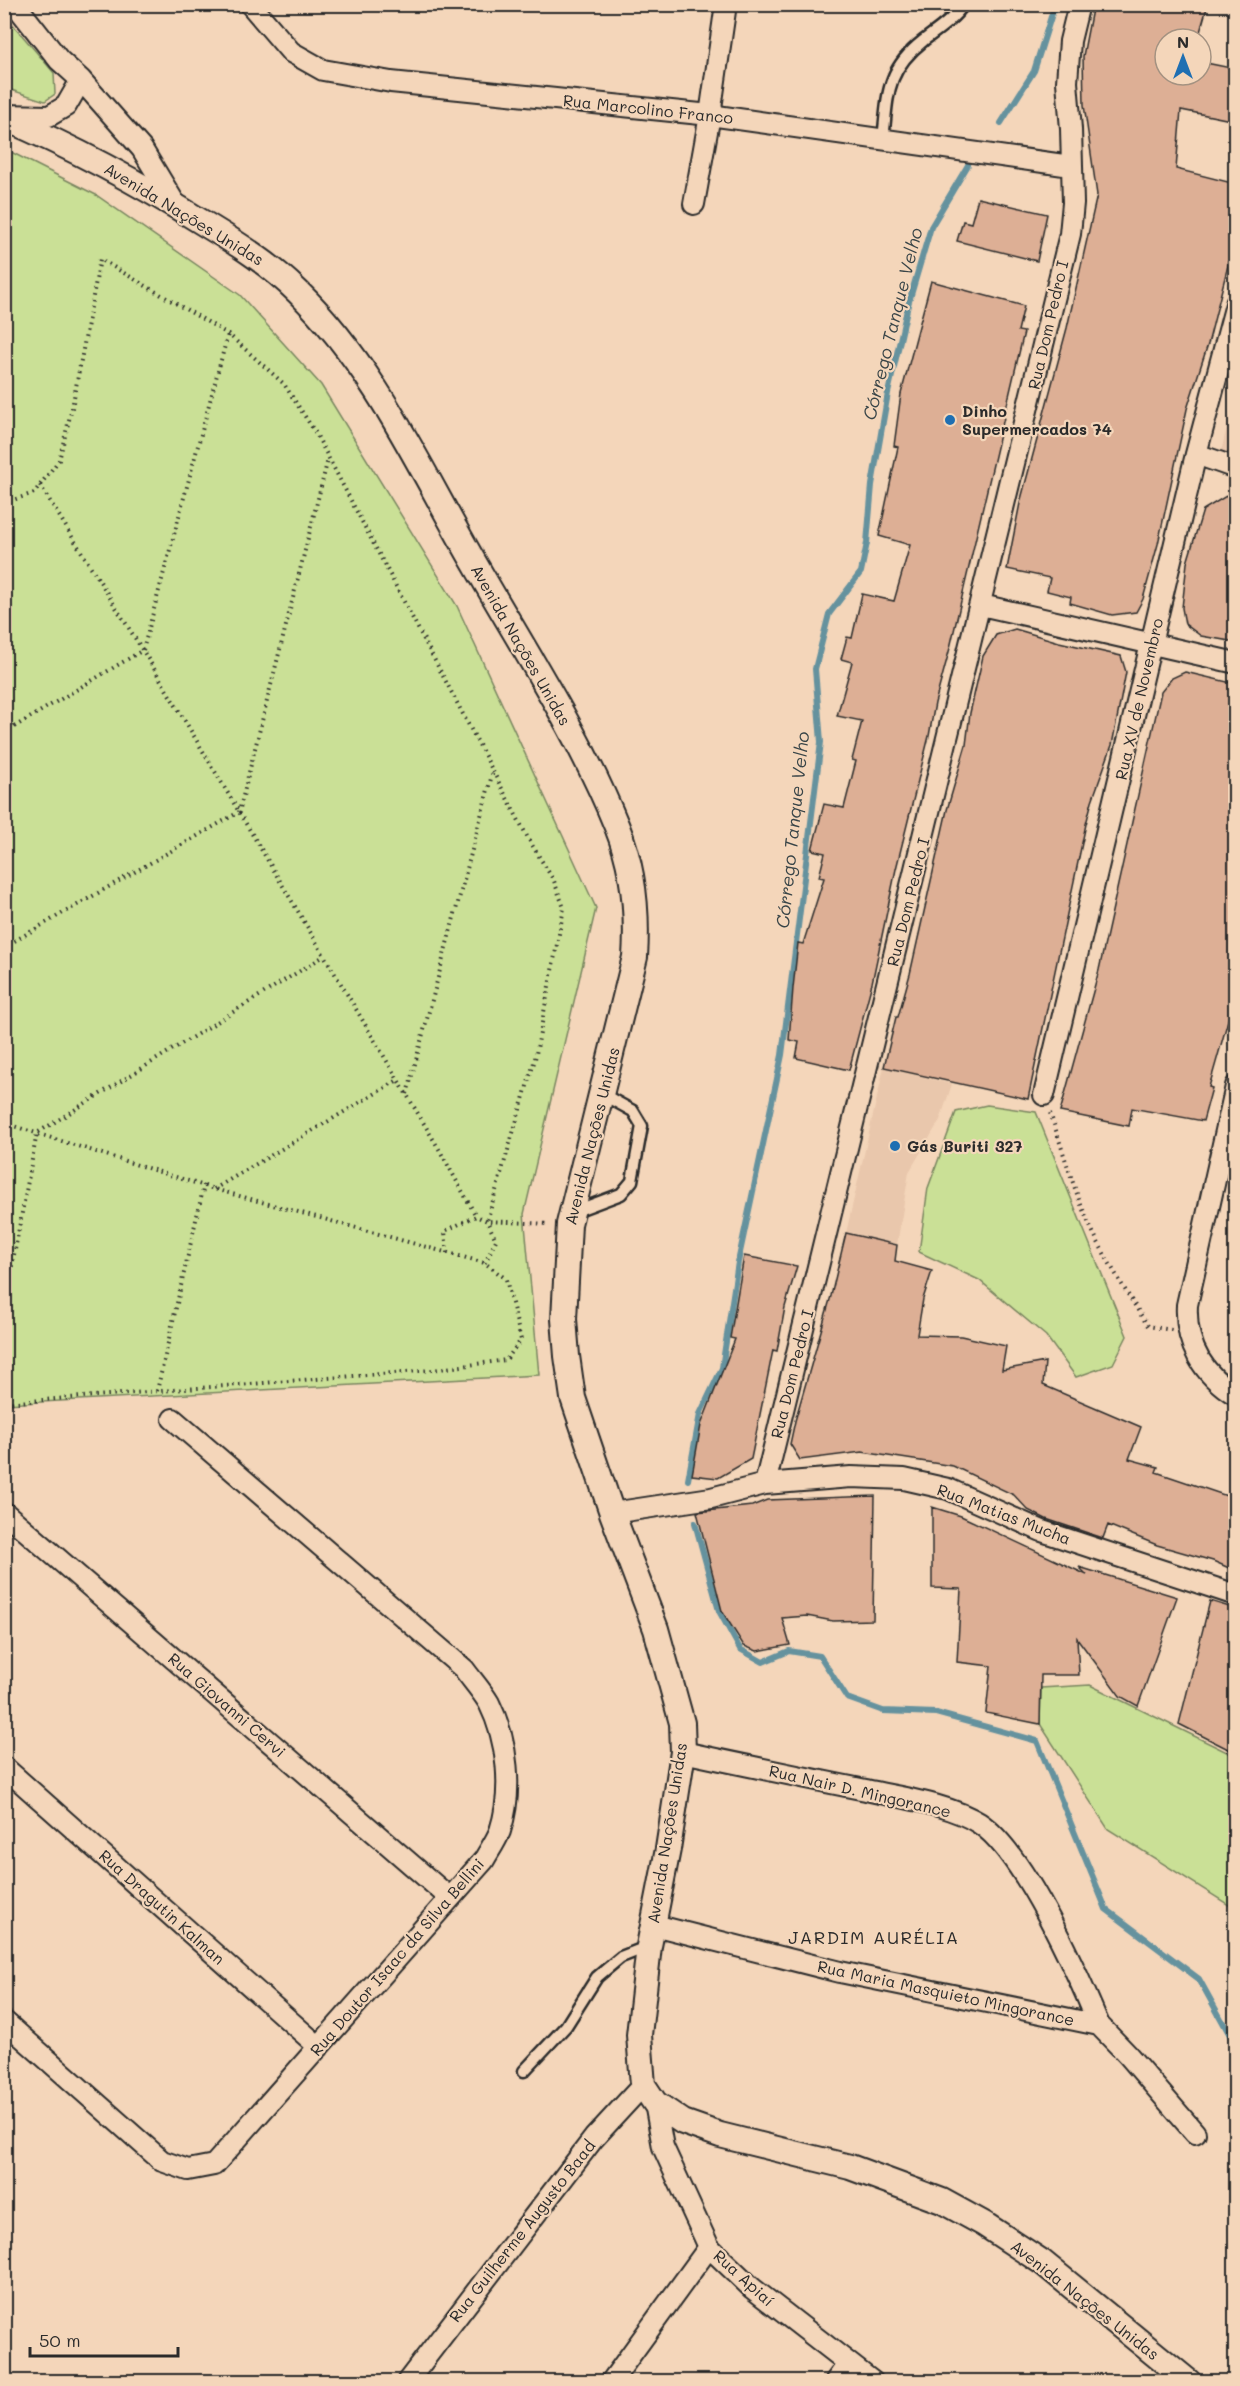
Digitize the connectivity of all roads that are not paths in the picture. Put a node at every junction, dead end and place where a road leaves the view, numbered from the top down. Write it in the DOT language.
graph roads {
  1 [pos="15,4"];
  2 [pos="250,4"];
  3 [pos="726,4"];
  4 [pos="964,4"];
  5 [pos="1079,4"];
  6 [pos="81,80"];
  7 [pos="710,115"];
  8 [pos="4,117"];
  9 [pos="883,140"];
  10 [pos="1071,166"];
  11 [pos="694,204"];
  12 [pos="177,207"];
  13 [pos="1236,304"];
  14 [pos="1196,454"];
  15 [pos="1236,468"];
  16 [pos="981,604"];
  17 [pos="1152,644"];
  18 [pos="1236,663"];
  19 [pos="1236,1086"];
  20 [pos="602,1094"];
  21 [pos="1044,1095"];
  22 [pos="571,1219"];
  23 [pos="1236,1395"];
  24 [pos="173,1419"];
  25 [pos="765,1484"];
  26 [pos="4,1512"];
  27 [pos="612,1513"];
  28 [pos="1236,1595"];
  29 [pos="683,1752"];
  30 [pos="4,1767"];
  31 [pos="450,1898"];
  32 [pos="651,1935"];
  33 [pos="4,2021"];
  34 [pos="1099,2025"];
  35 [pos="319,2047"];
  36 [pos="524,2071"];
  37 [pos="649,2094"];
  38 [pos="1195,2133"];
  39 [pos="709,2247"];
  40 [pos="848,2364"];
  41 [pos="407,2382"];
  42 [pos="611,2382"];
  43 [pos="835,2382"];
  44 [pos="873,2382"];
  45 [pos="1188,2382"];
  1 -- 6 [label="street"];
  2 -- 7 [label="street, Rua Marcolino Franco"];
  3 -- 7 [label="street"];
  4 -- 9 [label="lane"];
  5 -- 10 [label="street, Rua Dom Pedro I"];
  6 -- 8 [label="street"];
  6 -- 12 [label="street"];
  7 -- 9 [label="street, Rua Marcolino Franco"];
  7 -- 11 [label="street"];
  8 -- 12 [label="street, Avenida Nações Unidas"];
  9 -- 10 [label="street, Rua Marcolino Franco"];
  10 -- 16 [label="street, Rua Dom Pedro I"];
  12 -- 20 [label="street, Avenida Nações Unidas"];
  13 -- 14 [label="street, Rua XV de Novembro"];
  14 -- 15 [label="street"];
  14 -- 17 [label="street, Rua XV de Novembro"];
  16 -- 17 [label="street"];
  16 -- 25 [label="street, Rua Dom Pedro I"];
  17 -- 18 [label="street"];
  17 -- 21 [label="street, Rua XV de Novembro"];
  19 -- 23 [label="street"];
  20 -- 22 [label="street, Avenida Nações Unidas"];
  20 -- 22 [label="lane"];
  22 -- 27 [label="street, Avenida Nações Unidas"];
  24 -- 31 [label="street, Rua Doutor Isaac da Silva Bellini"];
  25 -- 27 [label="street"];
  25 -- 28 [label="street, Rua Matias Mucha"];
  26 -- 31 [label="street, Rua Giovanni Cervi"];
  27 -- 29 [label="street, Avenida Nações Unidas"];
  29 -- 32 [label="street, Avenida Nações Unidas"];
  29 -- 34 [label="street, Rua Nair D. Mingorance"];
  30 -- 35 [label="street, Rua Dragutin Kalman"];
  31 -- 35 [label="street, Rua Doutor Isaac da Silva Bellini"];
  32 -- 34 [label="street, Rua Maria Masquieto Mingorance"];
  32 -- 36 [label="lane"];
  32 -- 37 [label="street, Avenida Nações Unidas"];
  33 -- 35 [label="street, Rua Doutor Isaac da Silva Bellini"];
  34 -- 38 [label="street"];
  37 -- 39 [label="street, Rua Apiaí"];
  37 -- 41 [label="street, Rua Guilherme Augusto Baad"];
  37 -- 45 [label="street, Avenida Nações Unidas"];
  39 -- 40 [label="street, Rua Apiaí"];
  39 -- 42 [label="street"];
  40 -- 43 [label="street"];
  40 -- 44 [label="street, Rua Apiaí"];
}
